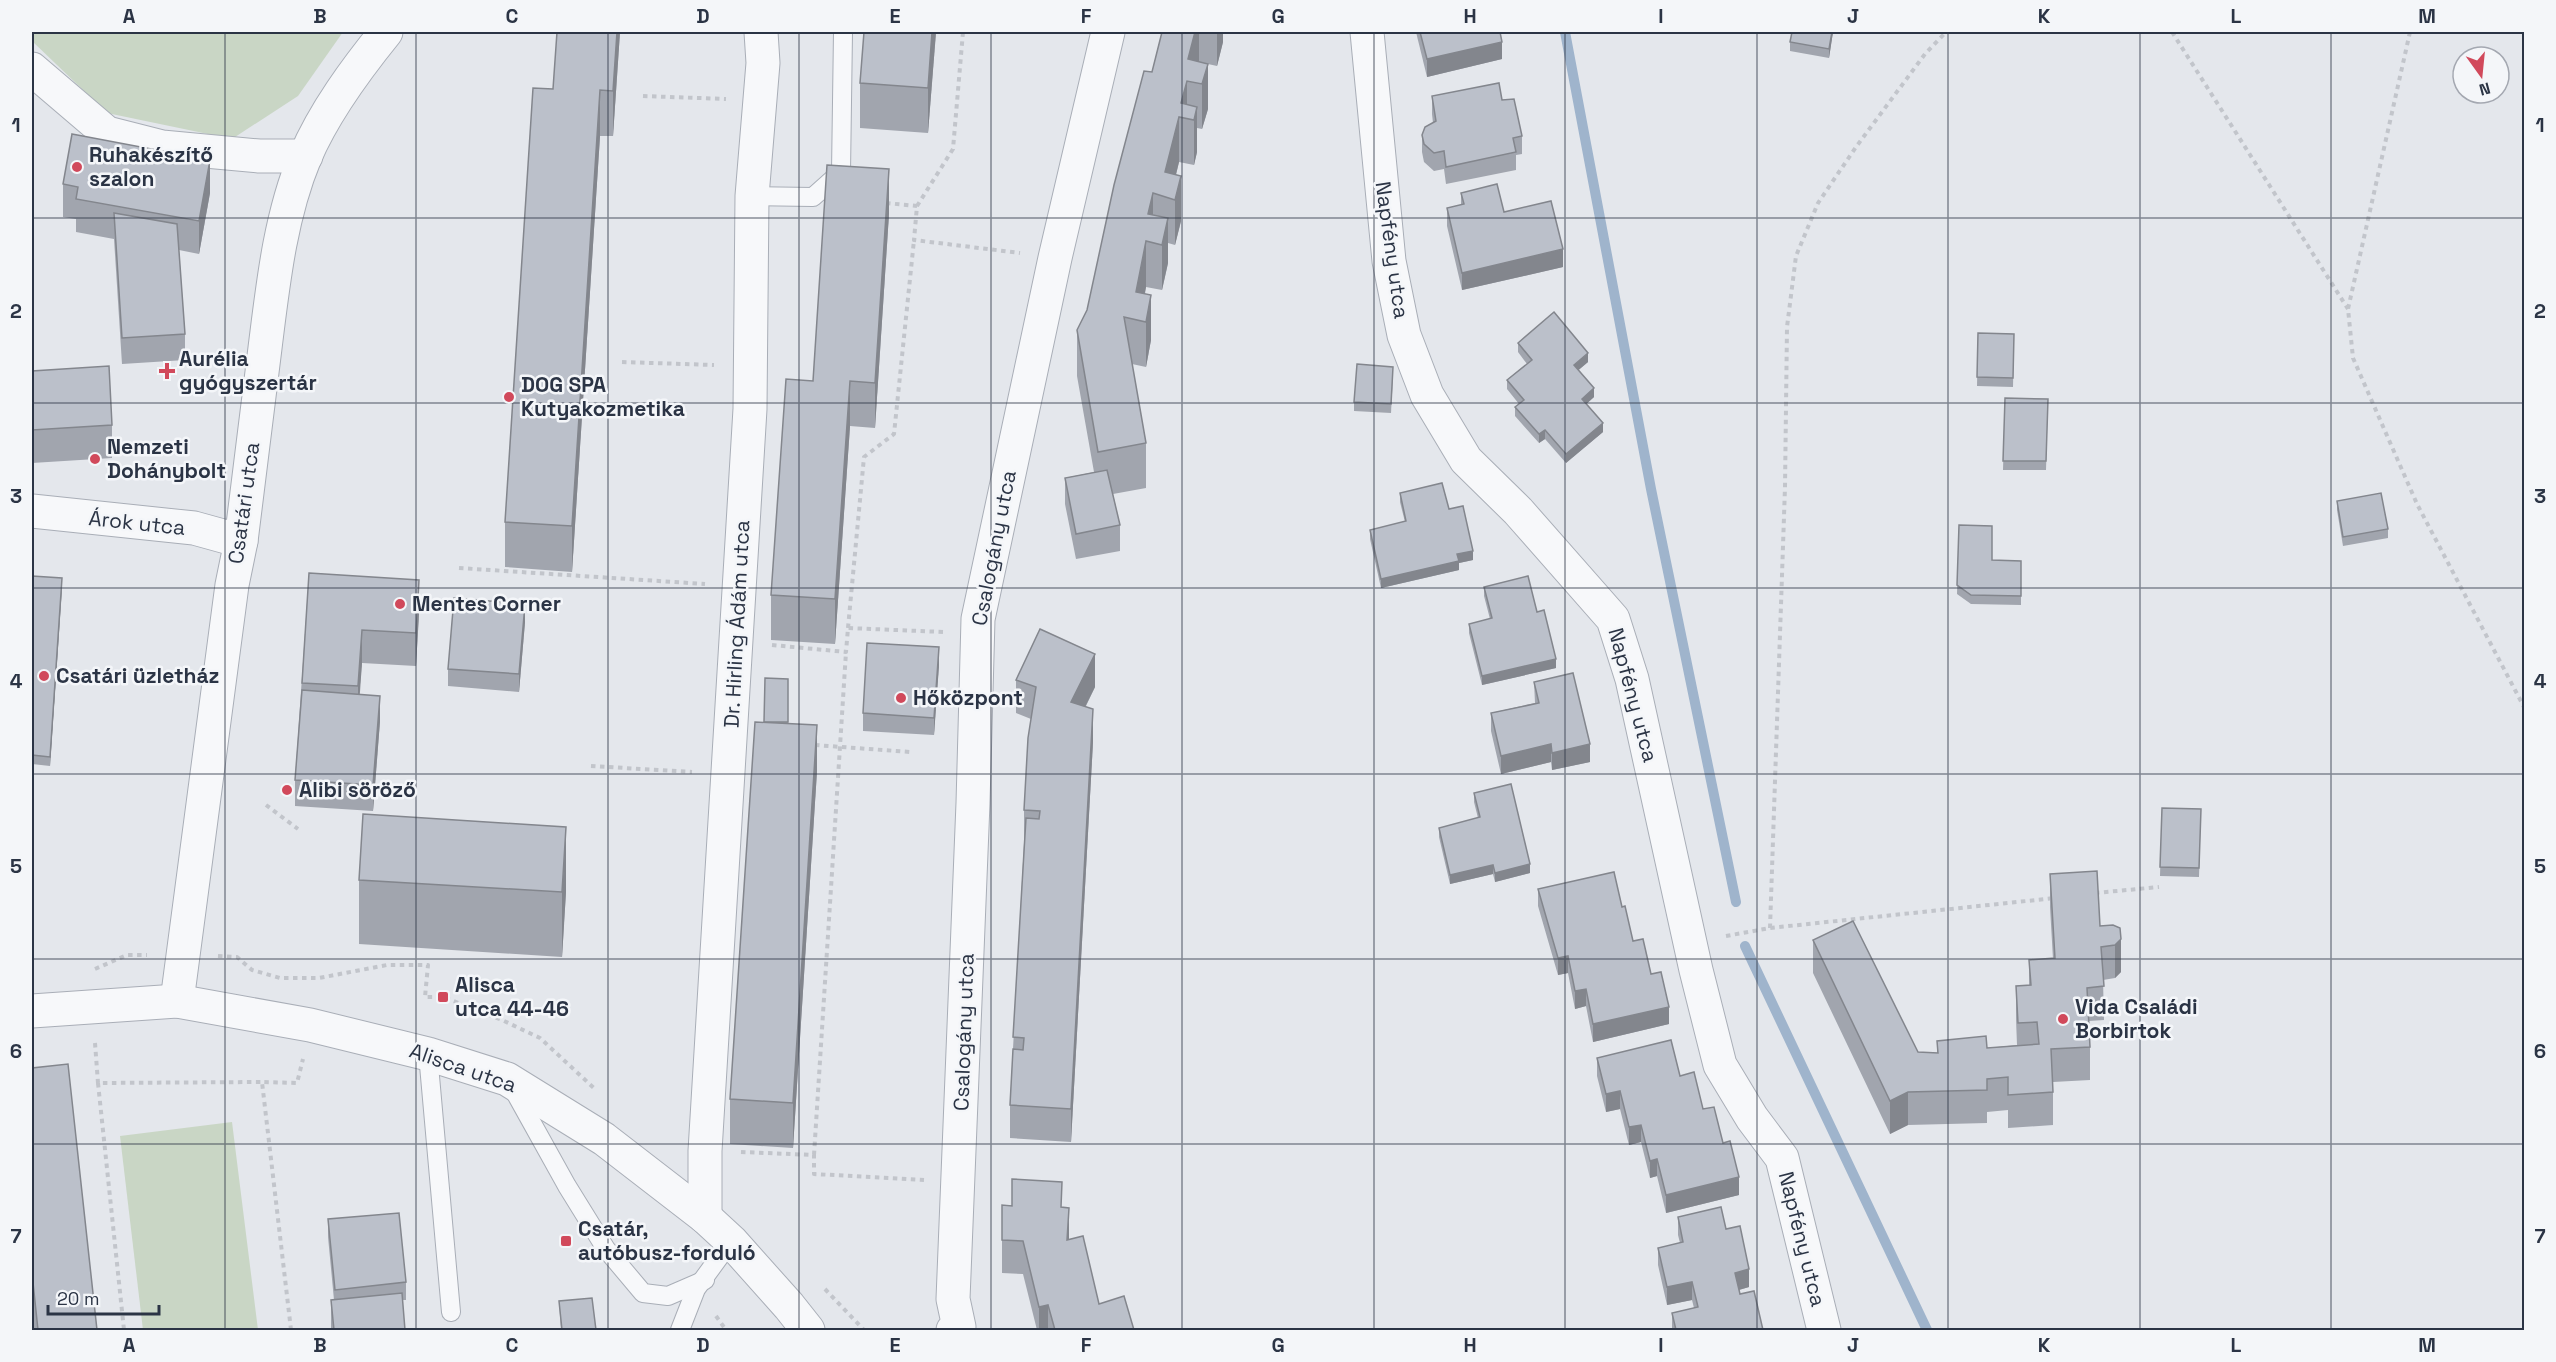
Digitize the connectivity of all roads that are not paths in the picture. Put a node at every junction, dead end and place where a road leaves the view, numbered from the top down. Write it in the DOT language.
graph roads {
  1 [pos="386,32"];
  2 [pos="761,32"];
  3 [pos="843,32"];
  4 [pos="1108,32"];
  5 [pos="1367,32"];
  6 [pos="32,69"];
  7 [pos="306,156"];
  8 [pos="752,196"];
  9 [pos="32,512"];
  10 [pos="241,541"];
  11 [pos="177,1001"];
  12 [pos="32,1011"];
  13 [pos="428,1054"];
  14 [pos="507,1079"];
  15 [pos="705,1217"];
  16 [pos="731,1241"];
  17 [pos="705,1280"];
  18 [pos="451,1312"];
  19 [pos="958,1329"];
  20 [pos="680,1330"];
  21 [pos="808,1330"];
  22 [pos="1824,1330"];
  1 -- 7 [label="street, Csatári utca"];
  2 -- 8 [label="street, Dr. Hirling Ádám utca"];
  3 -- 8 [label="lane"];
  4 -- 19 [label="street, Csalogány utca"];
  5 -- 22 [label="street, Napfény utca"];
  6 -- 7 [label="street"];
  7 -- 10 [label="street, Csatári utca"];
  8 -- 15 [label="street, Dr. Hirling Ádám utca"];
  9 -- 10 [label="street, Árok utca"];
  10 -- 11 [label="street, Csatári utca"];
  11 -- 12 [label="street, Alisca utca"];
  11 -- 13 [label="street, Alisca utca"];
  13 -- 14 [label="street, Alisca utca"];
  13 -- 18 [label="lane"];
  14 -- 15 [label="street, Alisca utca"];
  14 -- 17 [label="lane"];
  15 -- 16 [label="street, Alisca utca"];
  16 -- 17 [label="lane"];
  16 -- 21 [label="street, Alisca utca"];
  17 -- 20 [label="lane"];
}
